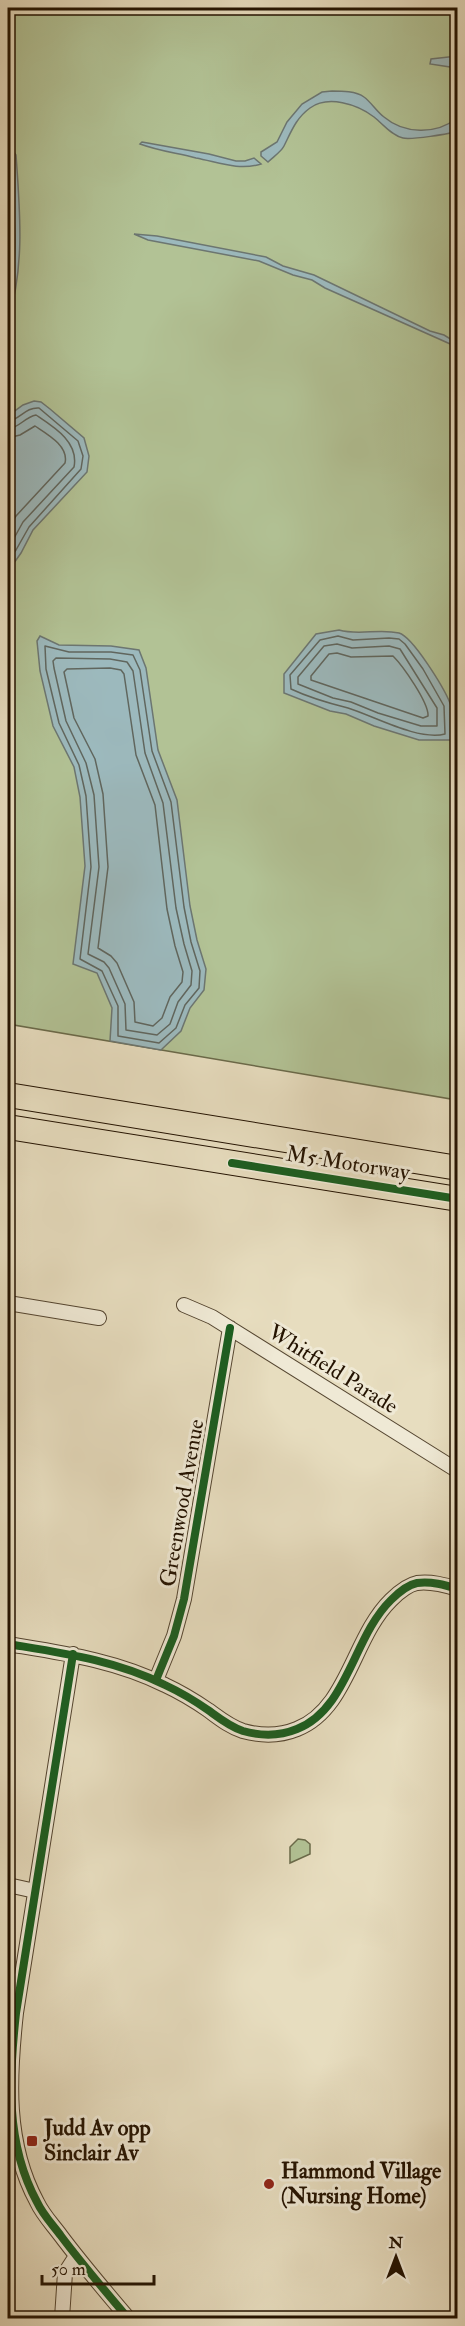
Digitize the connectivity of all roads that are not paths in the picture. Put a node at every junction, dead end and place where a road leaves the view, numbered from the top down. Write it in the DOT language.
graph roads {
  1 [pos="8,1095"];
  2 [pos="8,1126"];
  3 [pos="458,1168"];
  4 [pos="458,1199"];
  5 [pos="8,1304"];
  6 [pos="184,1305"];
  7 [pos="99,1318"];
  8 [pos="230,1328"];
  9 [pos="458,1471"];
  10 [pos="458,1588"];
  11 [pos="8,1644"];
  12 [pos="73,1654"];
  13 [pos="156,1680"];
  14 [pos="8,1885"];
  15 [pos="35,1891"];
  16 [pos="12,2012"];
  17 [pos="11,2134"];
  18 [pos="76,2256"];
  19 [pos="62,2319"];
  20 [pos="128,2319"];
  1 -- 3 [label="highway, M5 Motorway"];
  2 -- 4 [label="highway, M5 Motorway"];
  5 -- 7 [label="street"];
  6 -- 8 [label="street, Whitfield Parade"];
  8 -- 9 [label="street, Whitfield Parade"];
  8 -- 13 [label="street, Greenwood Avenue"];
  10 -- 13 [label="street"];
  11 -- 12 [label="street"];
  12 -- 13 [label="street"];
  12 -- 15 [label="street"];
  14 -- 15 [label="street"];
  15 -- 16 [label="street"];
  16 -- 17 [label="street"];
  17 -- 18 [label="street"];
  18 -- 19 [label="street"];
  18 -- 20 [label="street"];
}
